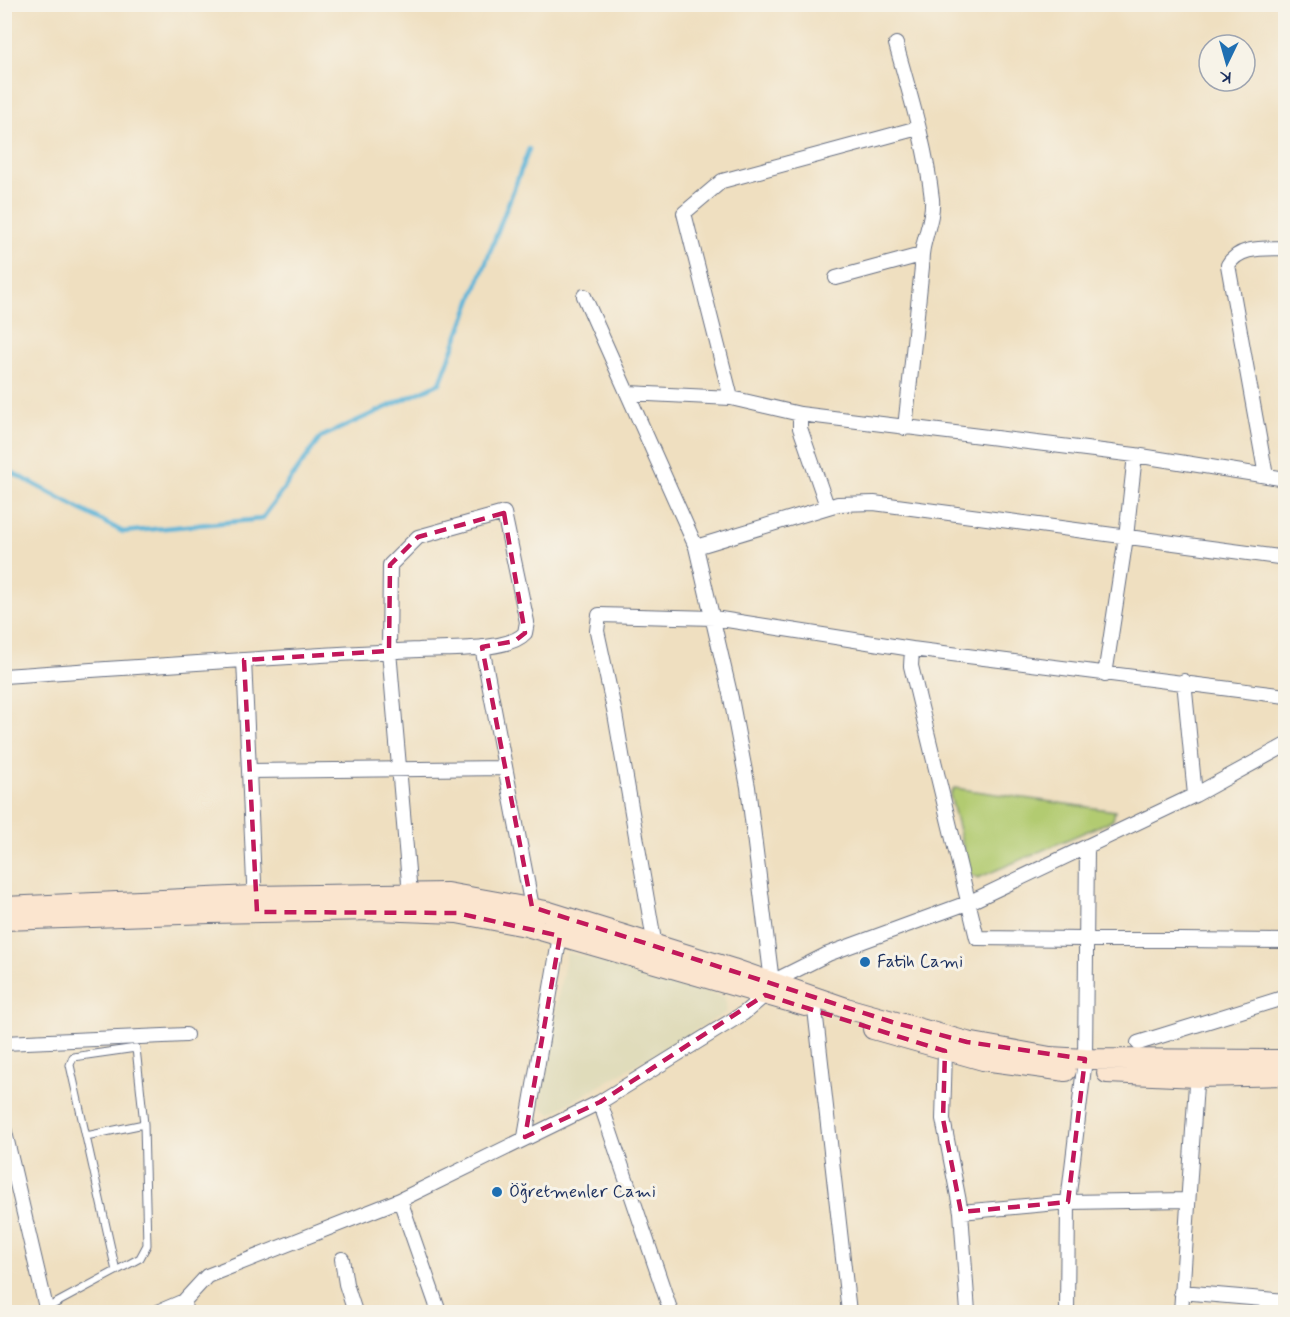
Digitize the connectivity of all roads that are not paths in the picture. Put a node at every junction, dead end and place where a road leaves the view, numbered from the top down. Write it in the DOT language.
graph roads {
  1 [pos="896,44"];
  2 [pos="918,128"];
  3 [pos="1286,248"];
  4 [pos="921,255"];
  5 [pos="836,278"];
  6 [pos="584,296"];
  7 [pos="628,393"];
  8 [pos="731,398"];
  9 [pos="800,414"];
  10 [pos="905,428"];
  11 [pos="1135,455"];
  12 [pos="1266,476"];
  13 [pos="1286,479"];
  14 [pos="827,507"];
  15 [pos="1126,537"];
  16 [pos="696,547"];
  17 [pos="1286,558"];
  18 [pos="714,618"];
  19 [pos="482,647"];
  20 [pos="912,649"];
  21 [pos="389,651"];
  22 [pos="244,660"];
  23 [pos="1105,675"];
  24 [pos="4,676"];
  25 [pos="1184,681"];
  26 [pos="1286,696"];
  27 [pos="1286,745"];
  28 [pos="399,768"];
  29 [pos="505,768"];
  30 [pos="250,771"];
  31 [pos="1196,795"];
  32 [pos="1087,846"];
  33 [pos="410,894"];
  34 [pos="970,902"];
  35 [pos="255,904"];
  36 [pos="4,907"];
  37 [pos="532,907"];
  38 [pos="4,920"];
  39 [pos="560,936"];
  40 [pos="1085,941"];
  41 [pos="1286,941"];
  42 [pos="656,946"];
  43 [pos="768,989"];
  44 [pos="1286,997"];
  45 [pos="815,1009"];
  46 [pos="186,1035"];
  47 [pos="4,1043"];
  48 [pos="1138,1043"];
  49 [pos="945,1052"];
  50 [pos="1286,1060"];
  51 [pos="1083,1065"];
  52 [pos="1197,1069"];
  53 [pos="1286,1075"];
  54 [pos="600,1102"];
  55 [pos="144,1124"];
  56 [pos="4,1128"];
  57 [pos="86,1136"];
  58 [pos="525,1137"];
  59 [pos="400,1200"];
  60 [pos="1187,1200"];
  61 [pos="1068,1202"];
  62 [pos="961,1212"];
  63 [pos="342,1259"];
  64 [pos="116,1271"];
  65 [pos="1181,1292"];
  66 [pos="1286,1301"];
  67 [pos="184,1307"];
  68 [pos="47,1310"];
  69 [pos="158,1312"];
  70 [pos="355,1312"];
  71 [pos="439,1312"];
  72 [pos="671,1312"];
  73 [pos="849,1312"];
  74 [pos="968,1312"];
  75 [pos="1067,1312"];
  76 [pos="1181,1312"];
  1 -- 2 [label="street"];
  2 -- 4 [label="street"];
  2 -- 8 [label="street"];
  3 -- 12 [label="street"];
  4 -- 5 [label="street"];
  4 -- 10 [label="street"];
  6 -- 7 [label="street"];
  7 -- 8 [label="street"];
  7 -- 16 [label="street"];
  8 -- 9 [label="street"];
  9 -- 10 [label="street"];
  9 -- 14 [label="street"];
  10 -- 11 [label="street"];
  11 -- 12 [label="street"];
  11 -- 15 [label="street"];
  12 -- 13 [label="street"];
  14 -- 15 [label="street"];
  14 -- 16 [label="street"];
  15 -- 17 [label="street"];
  15 -- 23 [label="street"];
  16 -- 18 [label="street"];
  18 -- 20 [label="street"];
  18 -- 42 [label="street"];
  18 -- 43 [label="street"];
  19 -- 21 [label="street"];
  19 -- 21 [label="street"];
  19 -- 29 [label="street"];
  20 -- 23 [label="street"];
  20 -- 34 [label="street"];
  21 -- 22 [label="street"];
  21 -- 28 [label="street"];
  22 -- 24 [label="street"];
  22 -- 30 [label="street"];
  23 -- 25 [label="street"];
  25 -- 26 [label="street"];
  25 -- 31 [label="street"];
  27 -- 31 [label="street"];
  28 -- 29 [label="street"];
  28 -- 30 [label="street"];
  28 -- 33 [label="street"];
  29 -- 37 [label="street"];
  30 -- 35 [label="street"];
  31 -- 32 [label="street"];
  32 -- 34 [label="street"];
  32 -- 40 [label="street"];
  33 -- 35 [label="main road"];
  33 -- 37 [label="main road"];
  34 -- 40 [label="street"];
  34 -- 43 [label="street"];
  35 -- 36 [label="main road"];
  35 -- 38 [label="main road"];
  35 -- 39 [label="main road"];
  37 -- 42 [label="main road"];
  39 -- 43 [label="main road"];
  39 -- 58 [label="street"];
  40 -- 41 [label="street"];
  40 -- 51 [label="street"];
  42 -- 43 [label="main road"];
  43 -- 45 [label="main road"];
  43 -- 51 [label="main road"];
  43 -- 54 [label="street"];
  44 -- 48 [label="street"];
  45 -- 49 [label="main road"];
  45 -- 73 [label="street"];
  46 -- 47 [label="street"];
  49 -- 51 [label="main road"];
  49 -- 62 [label="street"];
  50 -- 52 [label="main road"];
  51 -- 52 [label="main road"];
  51 -- 61 [label="street"];
  52 -- 53 [label="main road"];
  52 -- 60 [label="street"];
  54 -- 58 [label="street"];
  54 -- 72 [label="street"];
  55 -- 57 [label="lane"];
  55 -- 57 [label="lane"];
  55 -- 64 [label="lane"];
  56 -- 68 [label="street"];
  57 -- 64 [label="lane"];
  58 -- 59 [label="street"];
  59 -- 67 [label="street"];
  59 -- 71 [label="street"];
  60 -- 61 [label="street"];
  60 -- 65 [label="street"];
  61 -- 62 [label="street"];
  61 -- 75 [label="street"];
  62 -- 74 [label="street"];
  63 -- 70 [label="street"];
  64 -- 68 [label="lane"];
  65 -- 66 [label="street"];
  65 -- 76 [label="street"];
  67 -- 69 [label="street"];
}
